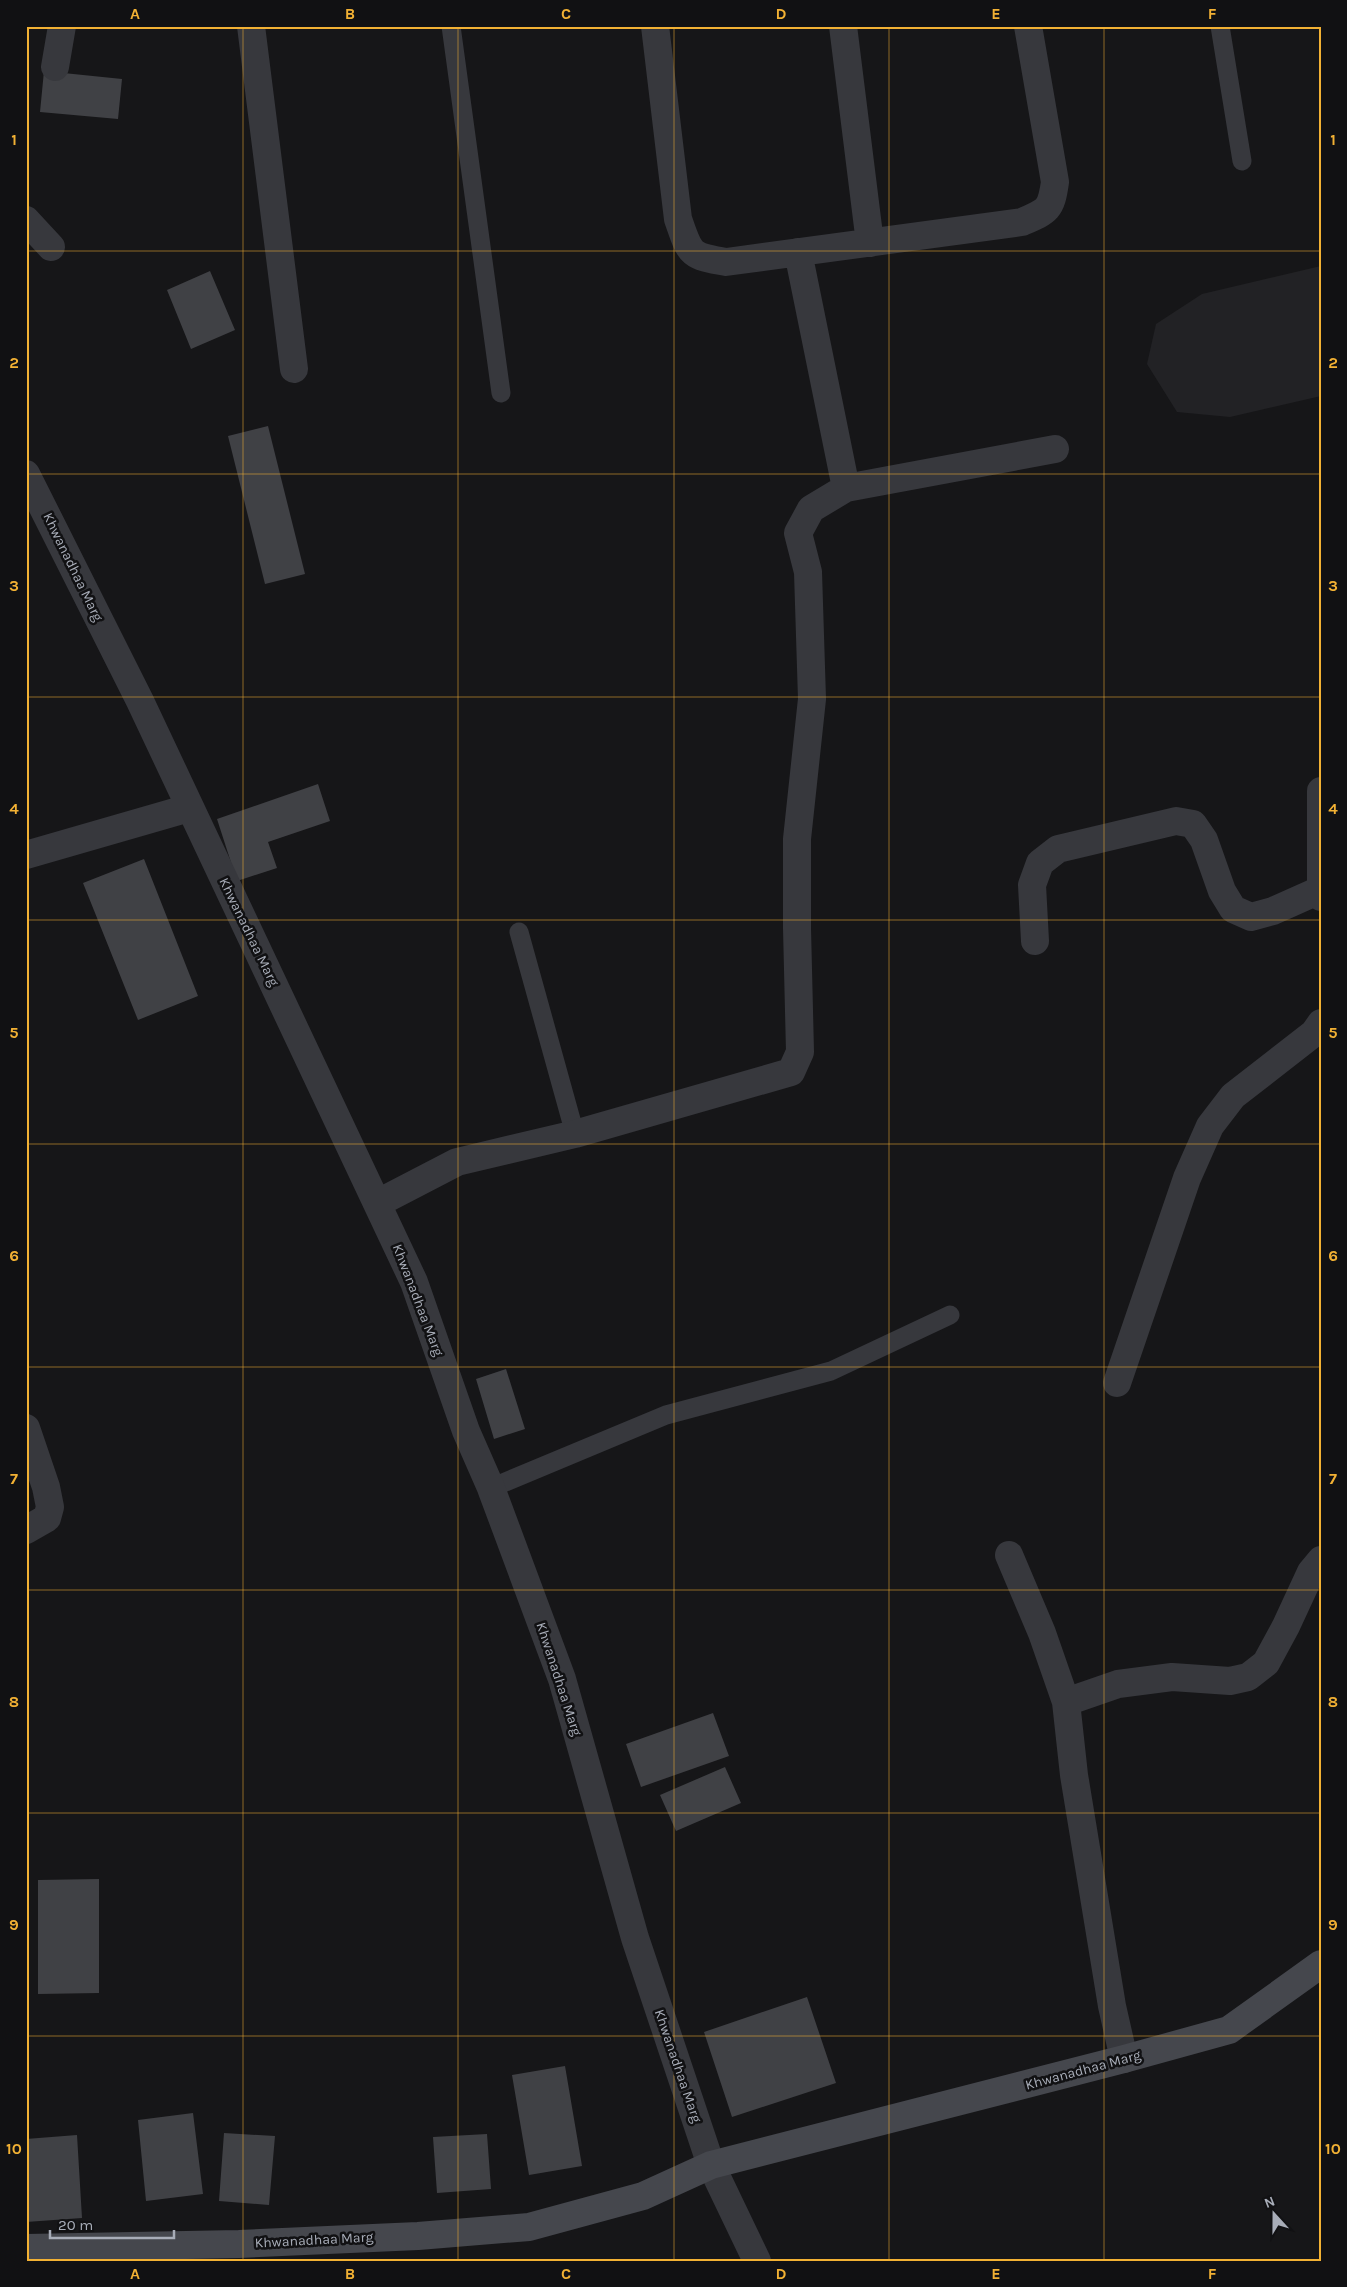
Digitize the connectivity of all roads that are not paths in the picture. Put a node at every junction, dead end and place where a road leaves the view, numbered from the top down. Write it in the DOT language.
graph roads {
  1 [pos="62,26"];
  2 [pos="251,26"];
  3 [pos="451,26"];
  4 [pos="655,26"];
  5 [pos="843,26"];
  6 [pos="1028,26"];
  7 [pos="1220,26"];
  8 [pos="55,67"];
  9 [pos="1242,161"];
  10 [pos="26,220"];
  11 [pos="870,243"];
  12 [pos="51,247"];
  13 [pos="798,252"];
  14 [pos="294,369"];
  15 [pos="501,393"];
  16 [pos="1054,449"];
  17 [pos="26,474"];
  18 [pos="846,488"];
  19 [pos="1321,791"];
  20 [pos="189,808"];
  21 [pos="26,855"];
  22 [pos="1320,890"];
  23 [pos="1321,897"];
  24 [pos="519,932"];
  25 [pos="1035,941"];
  26 [pos="1321,1023"];
  27 [pos="575,1134"];
  28 [pos="378,1203"];
  29 [pos="950,1315"];
  30 [pos="1116,1382"];
  31 [pos="26,1428"];
  32 [pos="491,1488"];
  33 [pos="26,1530"];
  34 [pos="1009,1556"];
  35 [pos="1321,1560"];
  36 [pos="1066,1702"];
  37 [pos="1321,1964"];
  38 [pos="1124,2059"];
  39 [pos="711,2165"];
  40 [pos="26,2248"];
  41 [pos="240,2252"];
  42 [pos="757,2261"];
  1 -- 8 [label="street"];
  2 -- 14 [label="street"];
  3 -- 15 [label="lane"];
  4 -- 13 [label="street"];
  5 -- 11 [label="street"];
  6 -- 11 [label="street"];
  7 -- 9 [label="lane"];
  10 -- 12 [label="street"];
  11 -- 13 [label="street"];
  13 -- 18 [label="street"];
  16 -- 18 [label="street"];
  17 -- 20 [label="street, Khwanadhaa Marg"];
  18 -- 27 [label="street"];
  19 -- 22 [label="street"];
  20 -- 21 [label="street"];
  20 -- 28 [label="street, Khwanadhaa Marg"];
  22 -- 23 [label="street"];
  22 -- 25 [label="street"];
  24 -- 27 [label="lane"];
  26 -- 30 [label="street"];
  27 -- 28 [label="street"];
  28 -- 32 [label="street, Khwanadhaa Marg"];
  29 -- 32 [label="lane"];
  31 -- 33 [label="street"];
  32 -- 39 [label="street, Khwanadhaa Marg"];
  34 -- 36 [label="street"];
  35 -- 36 [label="street"];
  36 -- 38 [label="street"];
  37 -- 38 [label="street, Khwanadhaa Marg"];
  38 -- 39 [label="street, Khwanadhaa Marg"];
  39 -- 41 [label="street, Khwanadhaa Marg"];
  39 -- 42 [label="street"];
  40 -- 41 [label="street, Khwanadhaa Marg"];
}
